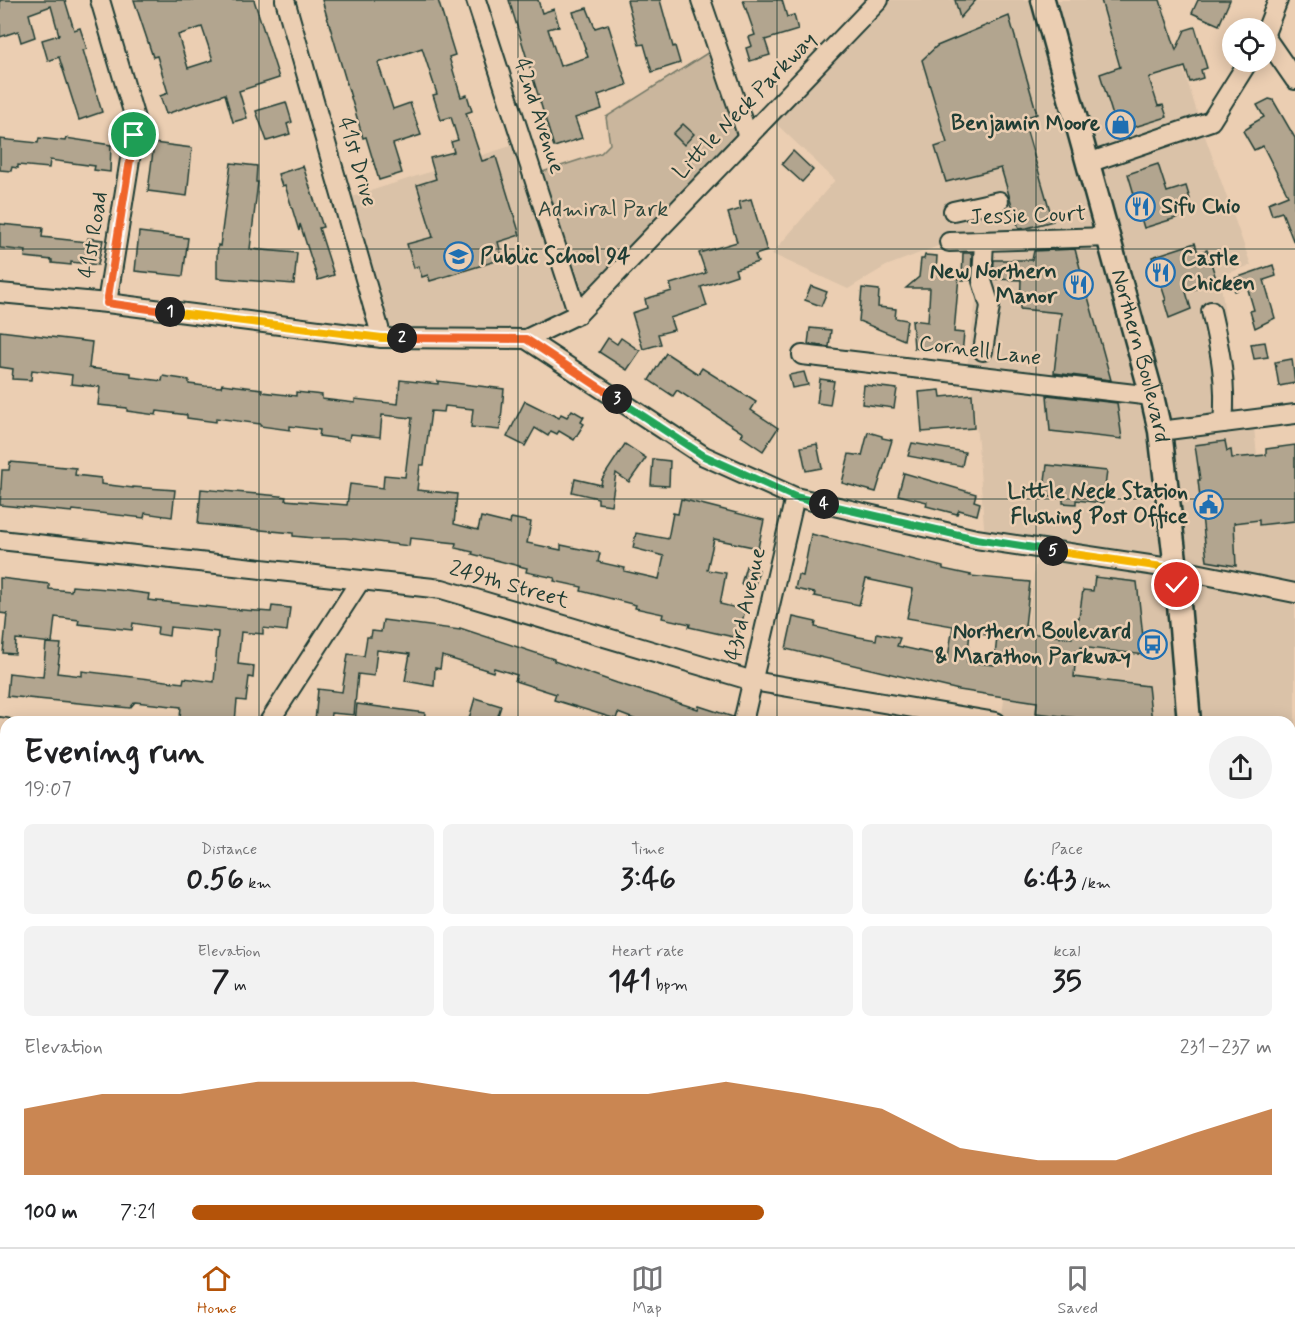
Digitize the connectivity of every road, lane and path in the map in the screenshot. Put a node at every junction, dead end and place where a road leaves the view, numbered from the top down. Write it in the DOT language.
graph roads {
  1 [pos="100,0"];
  2 [pos="285,0"];
  3 [pos="477,0"];
  4 [pos="701,0"];
  5 [pos="1044,0"];
  6 [pos="1278,0"];
  7 [pos="875,2"];
  8 [pos="1271,18"];
  9 [pos="1276,52"];
  10 [pos="1242,72"];
  11 [pos="1295,80"];
  12 [pos="747,138"];
  13 [pos="1088,163"];
  14 [pos="999,201"];
  15 [pos="953,211"];
  16 [pos="1109,237"];
  17 [pos="984,241"];
  18 [pos="949,242"];
  19 [pos="0,292"];
  20 [pos="107,303"];
  21 [pos="1211,311"];
  22 [pos="578,315"];
  23 [pos="382,338"];
  24 [pos="526,339"];
  25 [pos="983,351"];
  26 [pos="802,355"];
  27 [pos="1152,396"];
  28 [pos="1295,414"];
  29 [pos="1223,423"];
  30 [pos="1160,431"];
  31 [pos="795,497"];
  32 [pos="0,540"];
  33 [pos="1176,569"];
  34 [pos="360,580"];
  35 [pos="1295,593"];
  36 [pos="753,681"];
  37 [pos="273,716"];
  38 [pos="744,716"];
  39 [pos="960,716"];
  40 [pos="1188,716"];
  1 -- 20 [label="street, 41st Road"];
  2 -- 23 [label="street, 41st Drive"];
  3 -- 22 [label="street, 42nd Avenue"];
  4 -- 12 [label="street"];
  5 -- 13 [label="main road, Northern Boulevard"];
  6 -- 8 [label="street"];
  7 -- 12 [label="street, Little Neck Parkway"];
  9 -- 11 [label="street"];
  10 -- 13 [label="street"];
  12 -- 22 [label="street, Little Neck Parkway"];
  13 -- 16 [label="main road, Northern Boulevard"];
  14 -- 15 [label="street"];
  16 -- 17 [label="street, Jessie Court"];
  16 -- 27 [label="main road, Northern Boulevard"];
  17 -- 18 [label="street, Jessie Court"];
  17 -- 25 [label="street"];
  19 -- 20 [label="street, Little Neck Parkway"];
  20 -- 23 [label="street, Little Neck Parkway"];
  21 -- 29 [label="street"];
  22 -- 24 [label="street, Little Neck Parkway"];
  23 -- 24 [label="street, Little Neck Parkway"];
  24 -- 31 [label="street"];
  26 -- 27 [label="street, Cornell Lane"];
  27 -- 30 [label="main road, Northern Boulevard"];
  28 -- 29 [label="street"];
  29 -- 30 [label="street"];
  30 -- 33 [label="main road, Northern Boulevard"];
  31 -- 33 [label="street"];
  31 -- 36 [label="street, 43rd Avenue"];
  32 -- 34 [label="street, 249th Street"];
  33 -- 35 [label="street"];
  33 -- 40 [label="main road, Northern Boulevard"];
  34 -- 36 [label="street, 249th Street"];
  34 -- 37 [label="street"];
  36 -- 38 [label="street, 43rd Avenue"];
  36 -- 39 [label="street, 249th Street"];
}
